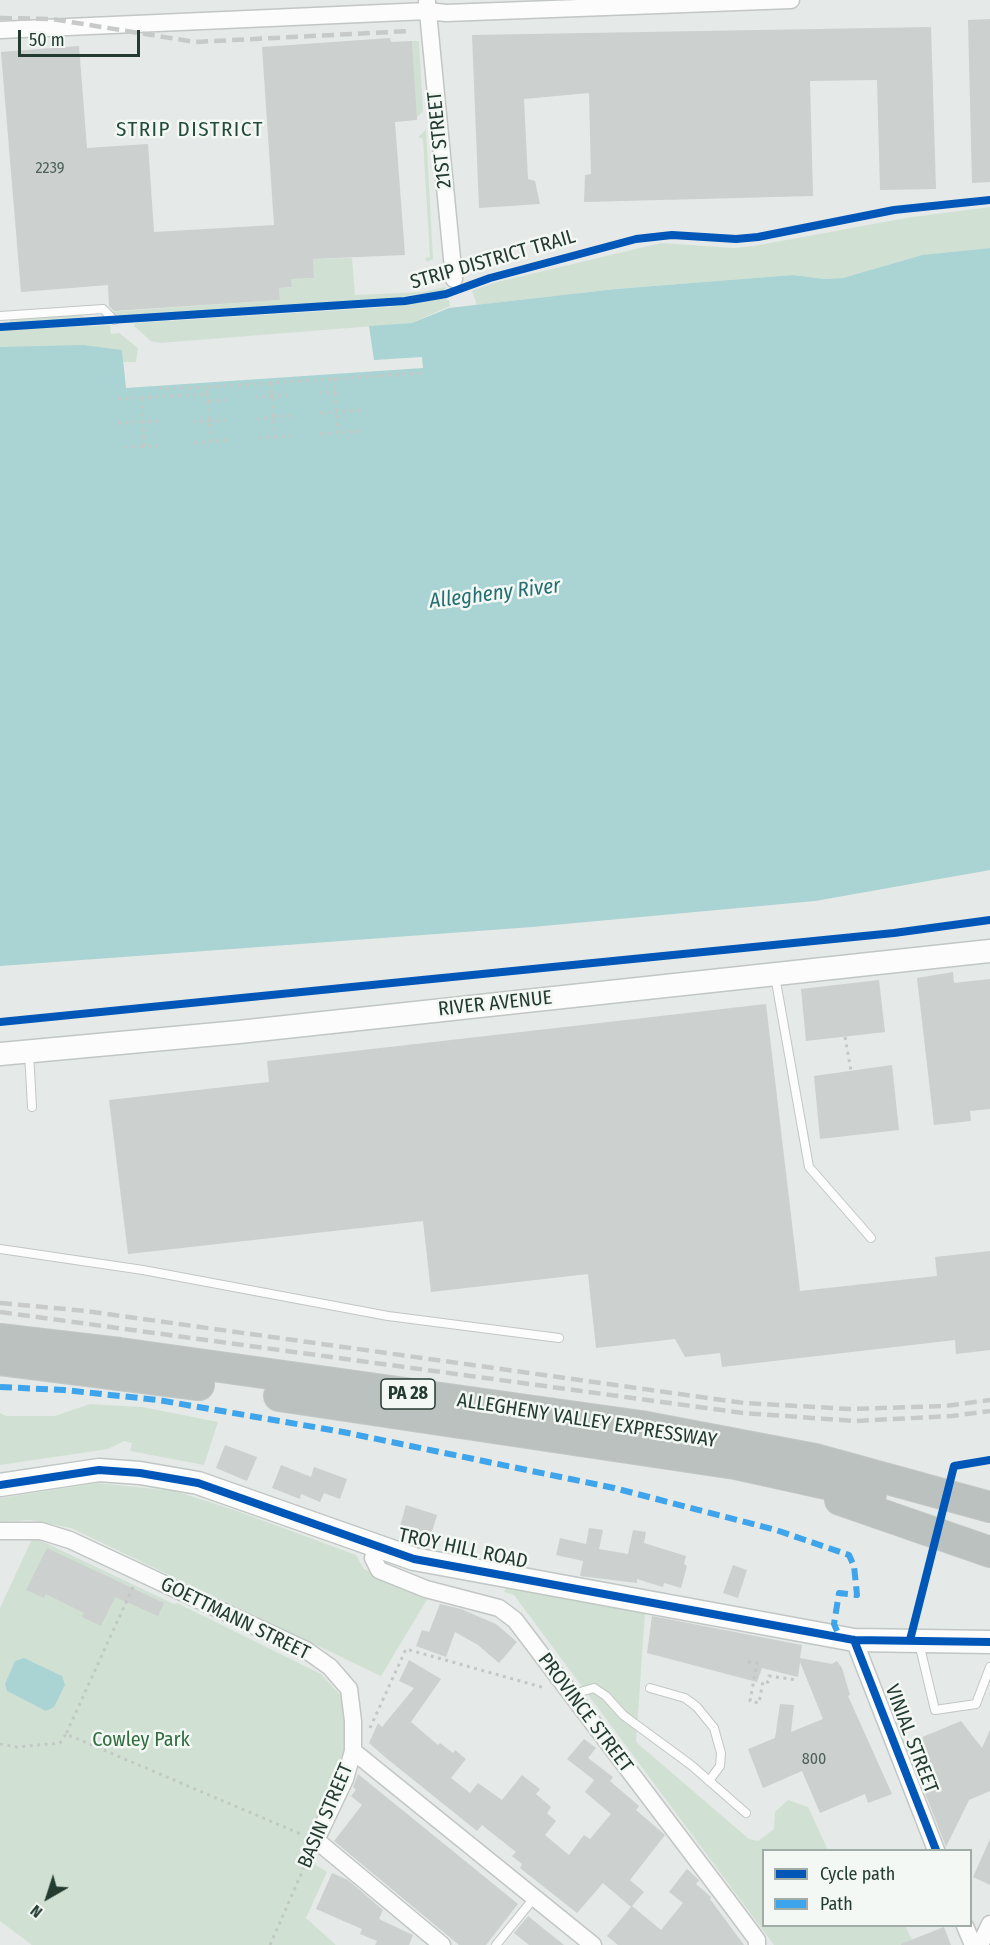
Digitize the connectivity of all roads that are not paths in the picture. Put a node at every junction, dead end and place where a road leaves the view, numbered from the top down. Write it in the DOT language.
graph roads {
  1 [pos="791,0"];
  2 [pos="662,2"];
  3 [pos="427,6"];
  4 [pos="0,30"];
  5 [pos="454,279"];
  6 [pos="0,316"];
  7 [pos="114,320"];
  8 [pos="990,951"];
  9 [pos="775,975"];
  10 [pos="29,1051"];
  11 [pos="0,1054"];
  12 [pos="32,1107"];
  13 [pos="871,1238"];
  14 [pos="0,1249"];
  15 [pos="559,1338"];
  16 [pos="0,1339"];
  17 [pos="0,1360"];
  18 [pos="735,1464"];
  19 [pos="901,1482"];
  20 [pos="0,1485"];
  21 [pos="990,1497"];
  22 [pos="990,1507"];
  23 [pos="990,1526"];
  24 [pos="0,1531"];
  25 [pos="377,1545"];
  26 [pos="990,1552"];
  27 [pos="854,1640"];
  28 [pos="918,1640"];
  29 [pos="990,1642"];
  30 [pos="990,1668"];
  31 [pos="650,1688"];
  32 [pos="570,1695"];
  33 [pos="353,1751"];
  34 [pos="710,1781"];
  35 [pos="746,1812"];
  36 [pos="935,1849"];
  37 [pos="534,1898"];
  38 [pos="990,1924"];
  39 [pos="965,1927"];
  40 [pos="442,1945"];
  41 [pos="496,1945"];
  42 [pos="593,1945"];
  43 [pos="757,1945"];
  44 [pos="973,1945"];
  45 [pos="980,1945"];
  1 -- 2 [label="street"];
  2 -- 3 [label="street"];
  3 -- 4 [label="street"];
  3 -- 5 [label="street, 21ST STREET"];
  6 -- 7 [label="lane"];
  8 -- 9 [label="street, RIVER AVENUE"];
  9 -- 10 [label="street, RIVER AVENUE"];
  9 -- 13 [label="lane"];
  10 -- 11 [label="street, RIVER AVENUE"];
  10 -- 12 [label="lane"];
  14 -- 15 [label="lane"];
  16 -- 19 [label="highway, ALLEGHENY VALLEY EXPRESSWAY / PA 28"];
  17 -- 18 [label="highway, ALLEGHENY VALLEY EXPRESSWAY / PA 28"];
  18 -- 23 [label="highway, ALLEGHENY VALLEY EXPRESSWAY / PA 28"];
  18 -- 26 [label="highway"];
  19 -- 21 [label="highway"];
  19 -- 22 [label="highway, ALLEGHENY VALLEY EXPRESSWAY / PA 28"];
  20 -- 25 [label="street, TROY HILL ROAD"];
  24 -- 33 [label="street, GOETTMANN STREET"];
  25 -- 27 [label="street, TROY HILL ROAD"];
  25 -- 32 [label="street, PROVINCE STREET"];
  27 -- 28 [label="street, TROY HILL ROAD"];
  27 -- 36 [label="street, VINIAL STREET"];
  28 -- 29 [label="street, TROY HILL ROAD"];
  28 -- 30 [label="lane"];
  31 -- 34 [label="lane"];
  32 -- 34 [label="lane"];
  32 -- 43 [label="street, PROVINCE STREET"];
  33 -- 37 [label="street"];
  33 -- 40 [label="street, BASIN STREET"];
  34 -- 35 [label="lane"];
  37 -- 41 [label="lane"];
  37 -- 42 [label="street"];
  38 -- 45 [label="street"];
  39 -- 44 [label="street"];
}
